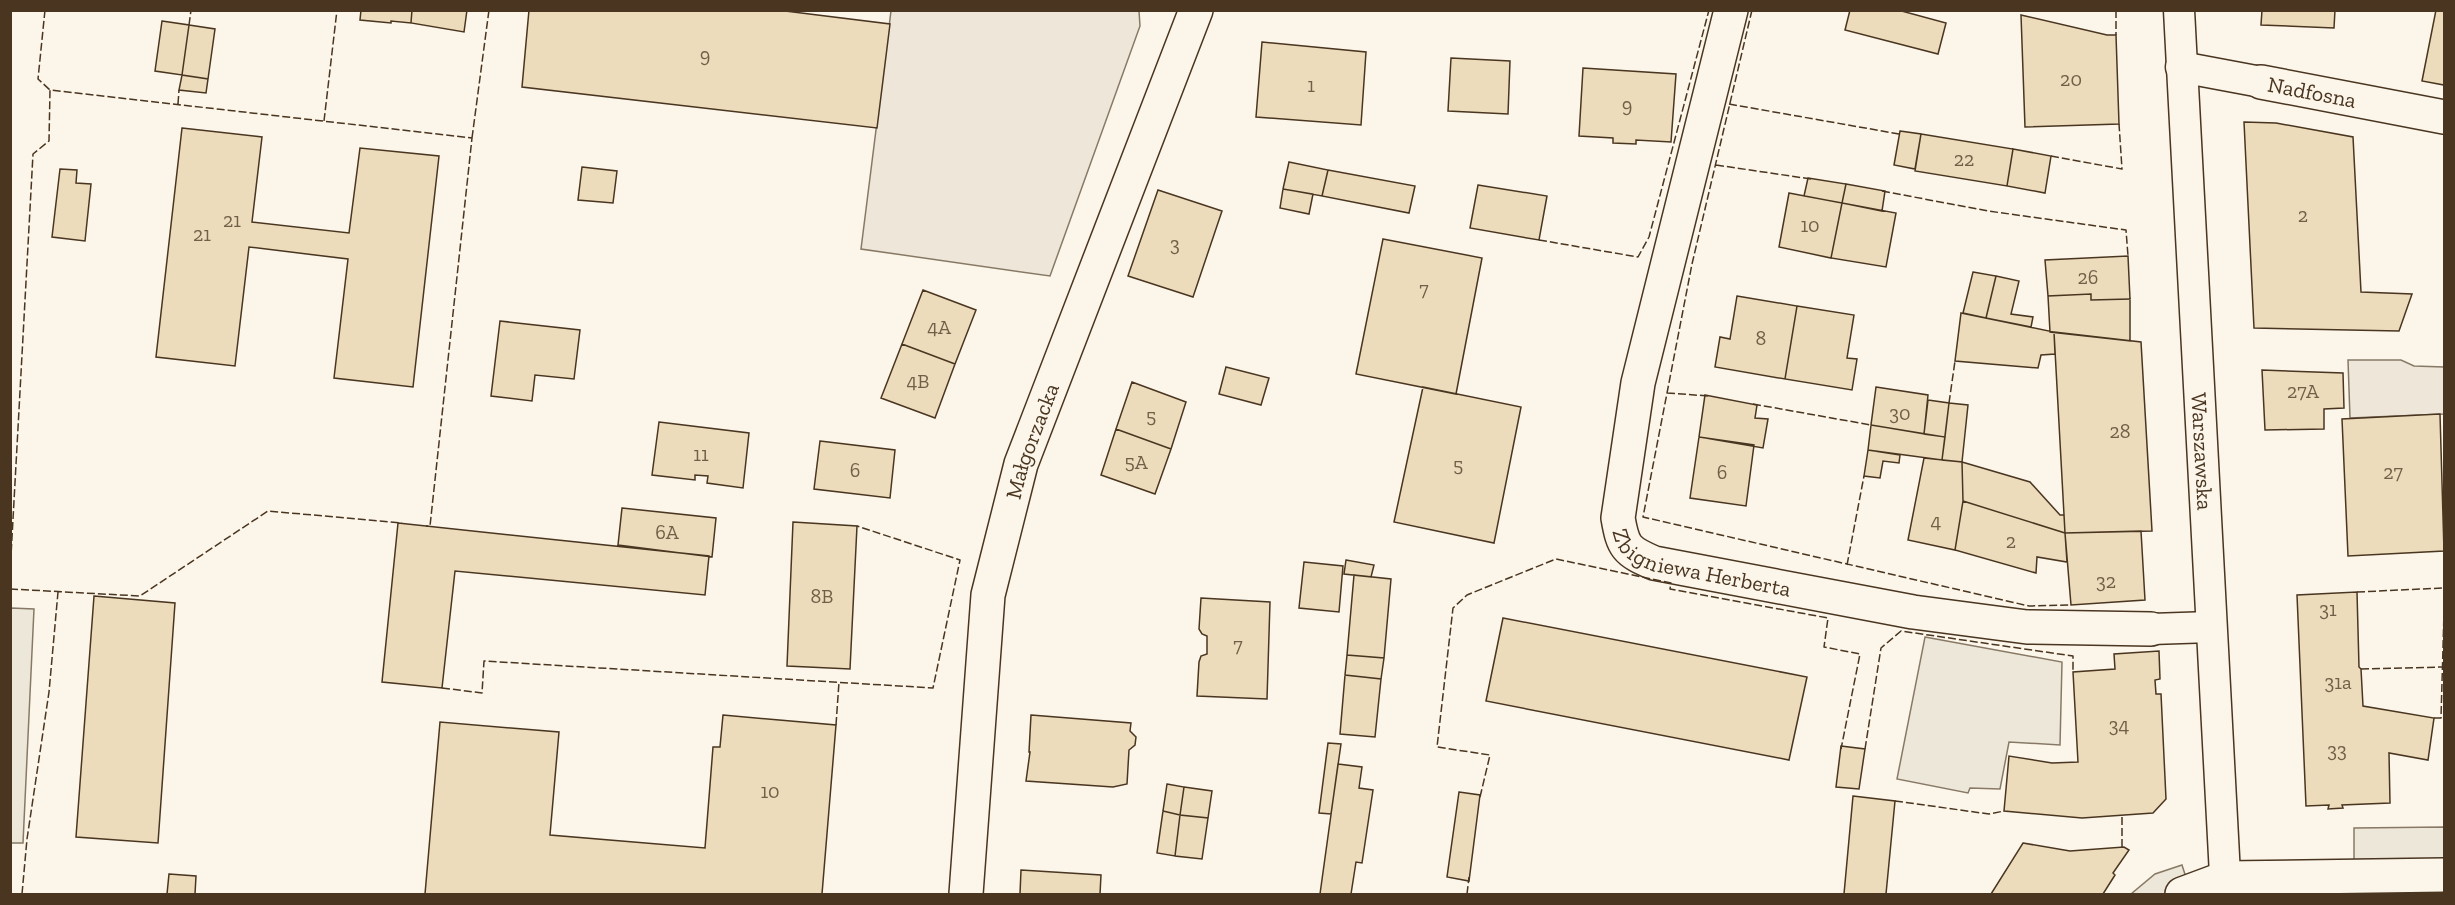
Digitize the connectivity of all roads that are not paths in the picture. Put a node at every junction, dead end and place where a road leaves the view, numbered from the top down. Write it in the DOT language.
graph roads {
  1 [pos="1196,10"];
  2 [pos="1731,10"];
  3 [pos="2179,10"];
  4 [pos="2181,67"];
  5 [pos="2261,82"];
  6 [pos="2445,117"];
  7 [pos="2211,627"];
  8 [pos="2151,629"];
  9 [pos="2445,875"];
  10 [pos="2226,886"];
  11 [pos="966,894"];
  12 [pos="2182,894"];
  1 -- 11 [label="street, Małgorzacka"];
  2 -- 8 [label="street, Zbigniewa Herberta"];
  3 -- 4 [label="street, Warszawska"];
  4 -- 5 [label="street, Nadfosna"];
  4 -- 7 [label="street, Warszawska"];
  5 -- 6 [label="street, Nadfosna"];
  7 -- 8 [label="street, Zbigniewa Herberta"];
  7 -- 10 [label="street, Warszawska"];
  9 -- 10 [label="street"];
  10 -- 12 [label="street"];
}
